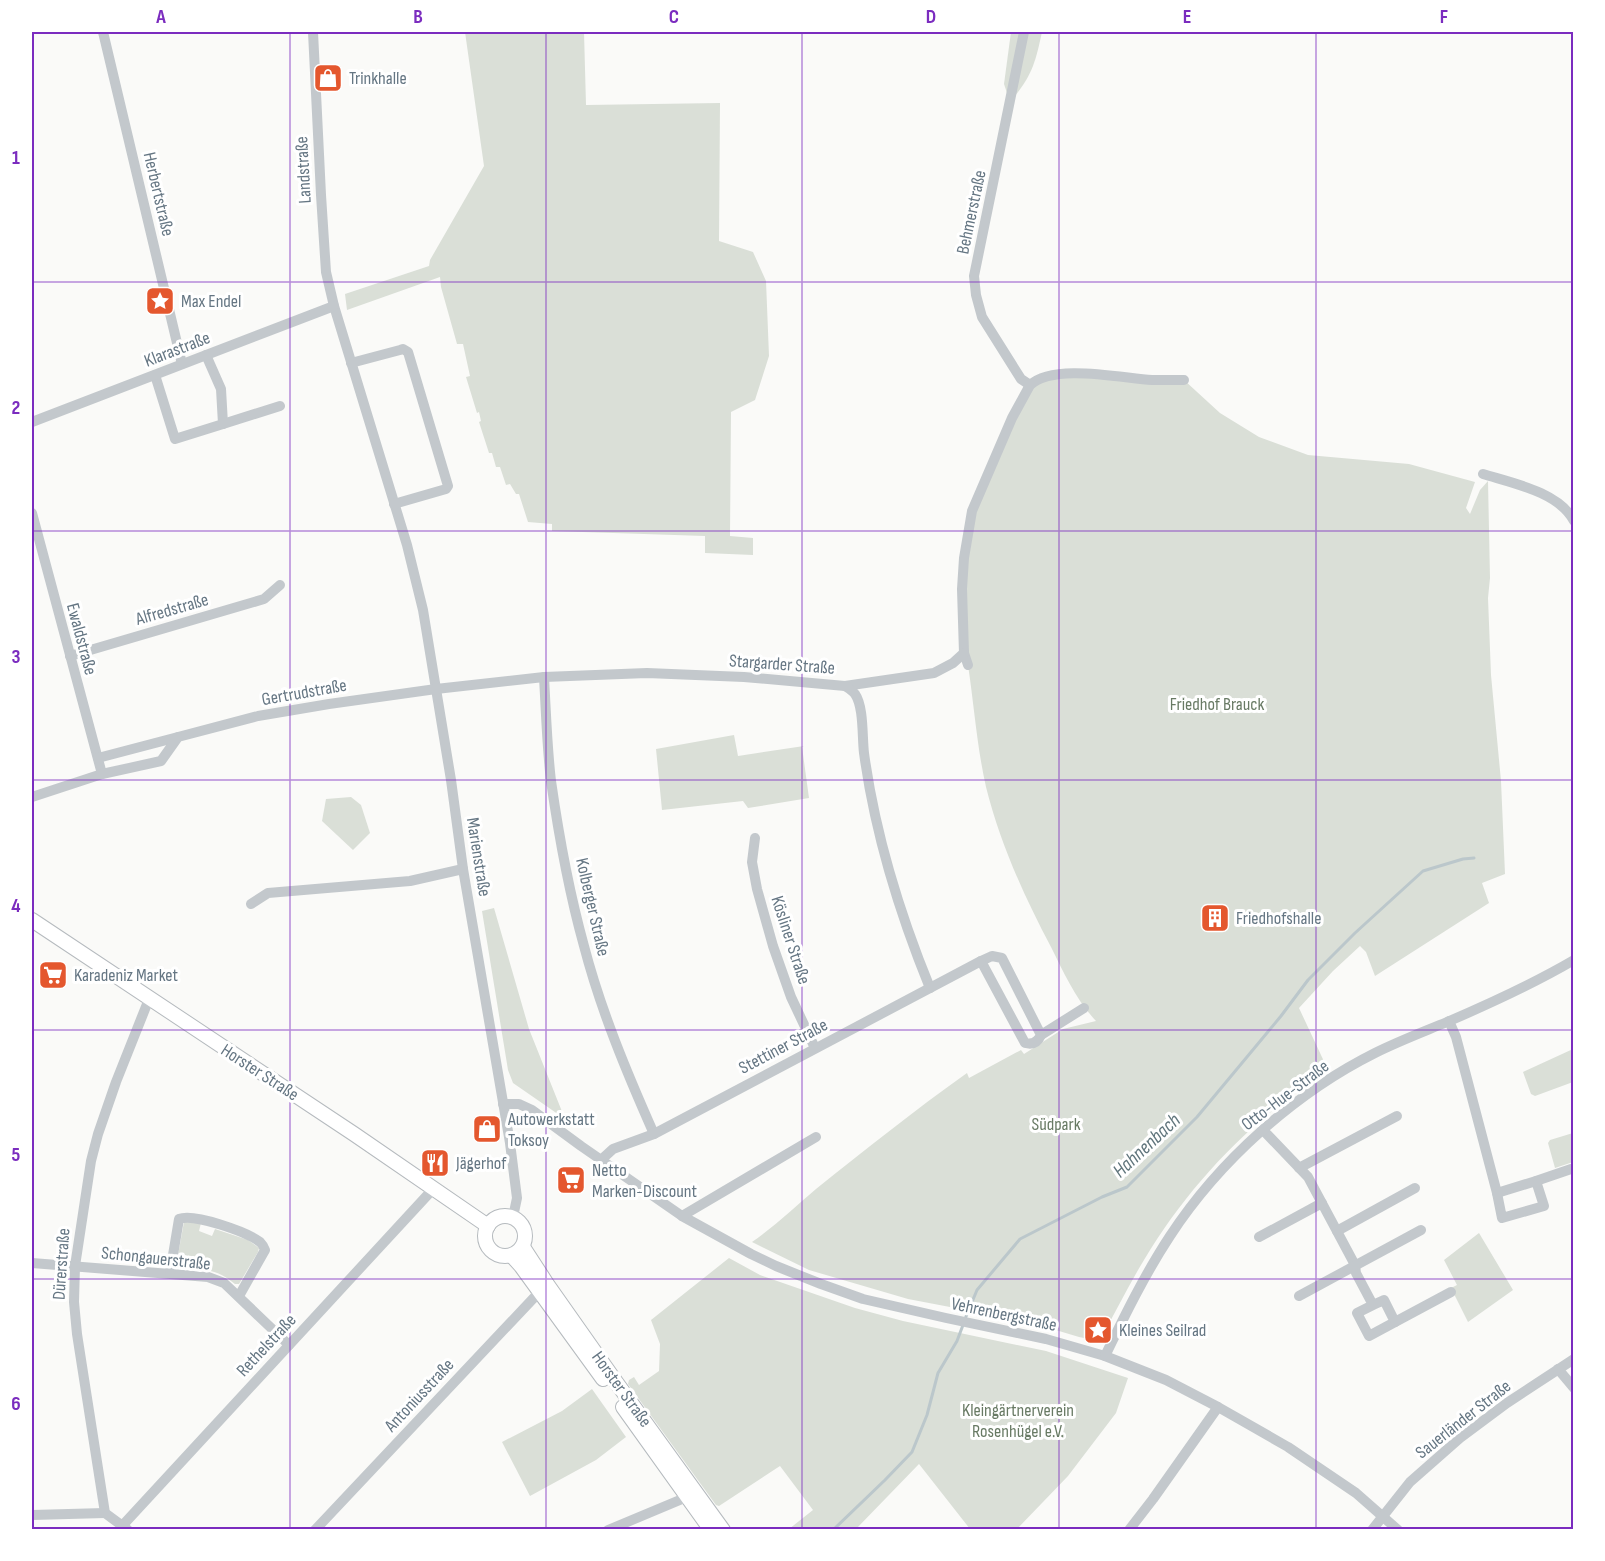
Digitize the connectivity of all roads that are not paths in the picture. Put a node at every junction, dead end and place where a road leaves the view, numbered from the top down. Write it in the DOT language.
graph roads {
  1 [pos="103,32"];
  2 [pos="313,32"];
  3 [pos="1024,32"];
  4 [pos="334,306"];
  5 [pos="206,355"];
  6 [pos="351,363"];
  7 [pos="182,364"];
  8 [pos="155,375"];
  9 [pos="1184,380"];
  10 [pos="1030,385"];
  11 [pos="280,406"];
  12 [pos="32,422"];
  13 [pos="223,424"];
  14 [pos="1483,474"];
  15 [pos="394,504"];
  16 [pos="32,513"];
  17 [pos="1573,518"];
  18 [pos="279,585"];
  19 [pos="964,653"];
  20 [pos="70,656"];
  21 [pos="968,665"];
  22 [pos="544,677"];
  23 [pos="845,686"];
  24 [pos="436,689"];
  25 [pos="178,737"];
  26 [pos="98,758"];
  27 [pos="102,774"];
  28 [pos="32,797"];
  29 [pos="755,838"];
  30 [pos="463,869"];
  31 [pos="250,904"];
  32 [pos="32,920"];
  33 [pos="1574,960"];
  34 [pos="981,961"];
  35 [pos="930,988"];
  36 [pos="149,999"];
  37 [pos="1084,1008"];
  38 [pos="1449,1021"];
  39 [pos="1041,1035"];
  40 [pos="815,1047"];
  41 [pos="503,1104"];
  42 [pos="1397,1116"];
  43 [pos="1263,1130"];
  44 [pos="654,1134"];
  45 [pos="816,1137"];
  46 [pos="601,1160"];
  47 [pos="1299,1168"];
  48 [pos="1574,1168"];
  49 [pos="1536,1181"];
  50 [pos="434,1188"];
  51 [pos="1415,1188"];
  52 [pos="1497,1193"];
  53 [pos="1322,1203"];
  54 [pos="682,1216"];
  55 [pos="513,1217"];
  56 [pos="488,1226"];
  57 [pos="1421,1230"];
  58 [pos="1337,1231"];
  59 [pos="1259,1237"];
  60 [pos="523,1247"];
  61 [pos="512,1256"];
  62 [pos="32,1263"];
  63 [pos="1355,1265"];
  64 [pos="75,1266"];
  65 [pos="170,1273"];
  66 [pos="543,1288"];
  67 [pos="1451,1292"];
  68 [pos="238,1296"];
  69 [pos="1299,1296"];
  70 [pos="1373,1305"];
  71 [pos="1395,1322"];
  72 [pos="289,1345"];
  73 [pos="1105,1356"];
  74 [pos="1574,1359"];
  75 [pos="1558,1369"];
  76 [pos="1574,1388"];
  77 [pos="1218,1407"];
  78 [pos="687,1497"];
  79 [pos="105,1513"];
  80 [pos="32,1515"];
  81 [pos="1382,1516"];
  82 [pos="126,1527"];
  83 [pos="315,1530"];
  84 [pos="608,1530"];
  85 [pos="711,1530"];
  86 [pos="723,1530"];
  87 [pos="1129,1530"];
  88 [pos="1372,1530"];
  89 [pos="1398,1530"];
  1 -- 7 [label="street, Herbertstraße"];
  2 -- 4 [label="street, Landstraße"];
  3 -- 10 [label="street, Behmerstraße"];
  4 -- 5 [label="street, Klarastraße"];
  4 -- 6 [label="street, Marienstraße"];
  5 -- 7 [label="street, Klarastraße"];
  5 -- 13 [label="street"];
  6 -- 15 [label="street, Marienstraße"];
  6 -- 15 [label="street"];
  7 -- 8 [label="street, Klarastraße"];
  8 -- 12 [label="street, Klarastraße"];
  8 -- 13 [label="street"];
  9 -- 10 [label="street"];
  10 -- 19 [label="street"];
  11 -- 13 [label="street"];
  14 -- 17 [label="street"];
  15 -- 24 [label="street, Marienstraße"];
  16 -- 20 [label="street, Ewaldstraße"];
  18 -- 20 [label="street, Alfredstraße"];
  19 -- 21 [label="street"];
  19 -- 23 [label="street"];
  20 -- 26 [label="street, Ewaldstraße"];
  22 -- 23 [label="street, Stargarder Straße"];
  22 -- 24 [label="street, Stargarder Straße"];
  22 -- 44 [label="street, Kolberger Straße"];
  23 -- 35 [label="street, Stargarder Straße"];
  24 -- 25 [label="street, Gertrudstraße"];
  24 -- 30 [label="street, Marienstraße"];
  25 -- 26 [label="street, Gertrudstraße"];
  25 -- 27 [label="street"];
  26 -- 27 [label="street, Ewaldstraße"];
  27 -- 28 [label="street"];
  29 -- 40 [label="street, Kösliner Straße"];
  30 -- 31 [label="street"];
  30 -- 41 [label="street, Marienstraße"];
  32 -- 36 [label="main road, Horster Straße"];
  33 -- 38 [label="street, Otto-Hue-Straße"];
  34 -- 35 [label="street, Stettiner Straße"];
  34 -- 39 [label="street"];
  34 -- 39 [label="street"];
  35 -- 40 [label="street, Stettiner Straße"];
  36 -- 50 [label="main road, Horster Straße"];
  36 -- 64 [label="street, Dürerstraße"];
  37 -- 39 [label="street"];
  38 -- 43 [label="street, Otto-Hue-Straße"];
  38 -- 52 [label="street"];
  40 -- 44 [label="street, Stettiner Straße"];
  41 -- 46 [label="street, Vehrenbergstraße"];
  41 -- 55 [label="street, Marienstraße"];
  42 -- 47 [label="street"];
  43 -- 47 [label="street"];
  43 -- 73 [label="street, Otto-Hue-Straße"];
  44 -- 46 [label="street, Stettiner Straße"];
  45 -- 54 [label="street"];
  46 -- 54 [label="street, Vehrenbergstraße"];
  47 -- 53 [label="street"];
  48 -- 49 [label="street"];
  49 -- 52 [label="street"];
  49 -- 52 [label="street"];
  50 -- 56 [label="main road, Horster Straße"];
  50 -- 72 [label="street, Rethelstraße"];
  51 -- 58 [label="street"];
  53 -- 58 [label="street"];
  53 -- 59 [label="street"];
  54 -- 73 [label="street, Vehrenbergstraße"];
  55 -- 56 [label="main road"];
  55 -- 60 [label="main road"];
  56 -- 61 [label="main road"];
  57 -- 63 [label="street"];
  58 -- 63 [label="street"];
  60 -- 61 [label="main road"];
  60 -- 66 [label="main road, Horster Straße"];
  61 -- 66 [label="main road, Horster Straße"];
  62 -- 64 [label="street, Schongauerstraße"];
  63 -- 69 [label="street"];
  63 -- 70 [label="street"];
  64 -- 65 [label="street, Schongauerstraße"];
  64 -- 79 [label="street, Dürerstraße"];
  65 -- 68 [label="street, Schongauerstraße"];
  65 -- 68 [label="street"];
  66 -- 78 [label="main road, Horster Straße"];
  66 -- 83 [label="street, Antoniusstraße"];
  66 -- 86 [label="main road, Horster Straße"];
  67 -- 71 [label="street"];
  68 -- 72 [label="street, Schongauerstraße"];
  70 -- 71 [label="street"];
  70 -- 71 [label="street"];
  72 -- 82 [label="street, Rethelstraße"];
  73 -- 77 [label="street, Vehrenbergstraße"];
  74 -- 75 [label="street, Sauerländer Straße"];
  75 -- 76 [label="street"];
  75 -- 81 [label="street, Sauerländer Straße"];
  77 -- 81 [label="street, Vehrenbergstraße"];
  77 -- 87 [label="street"];
  78 -- 84 [label="street"];
  78 -- 85 [label="main road, Horster Straße"];
  79 -- 80 [label="street"];
  79 -- 82 [label="street"];
  81 -- 88 [label="street, Sauerländer Straße"];
  81 -- 89 [label="street, Vehrenbergstraße"];
}
